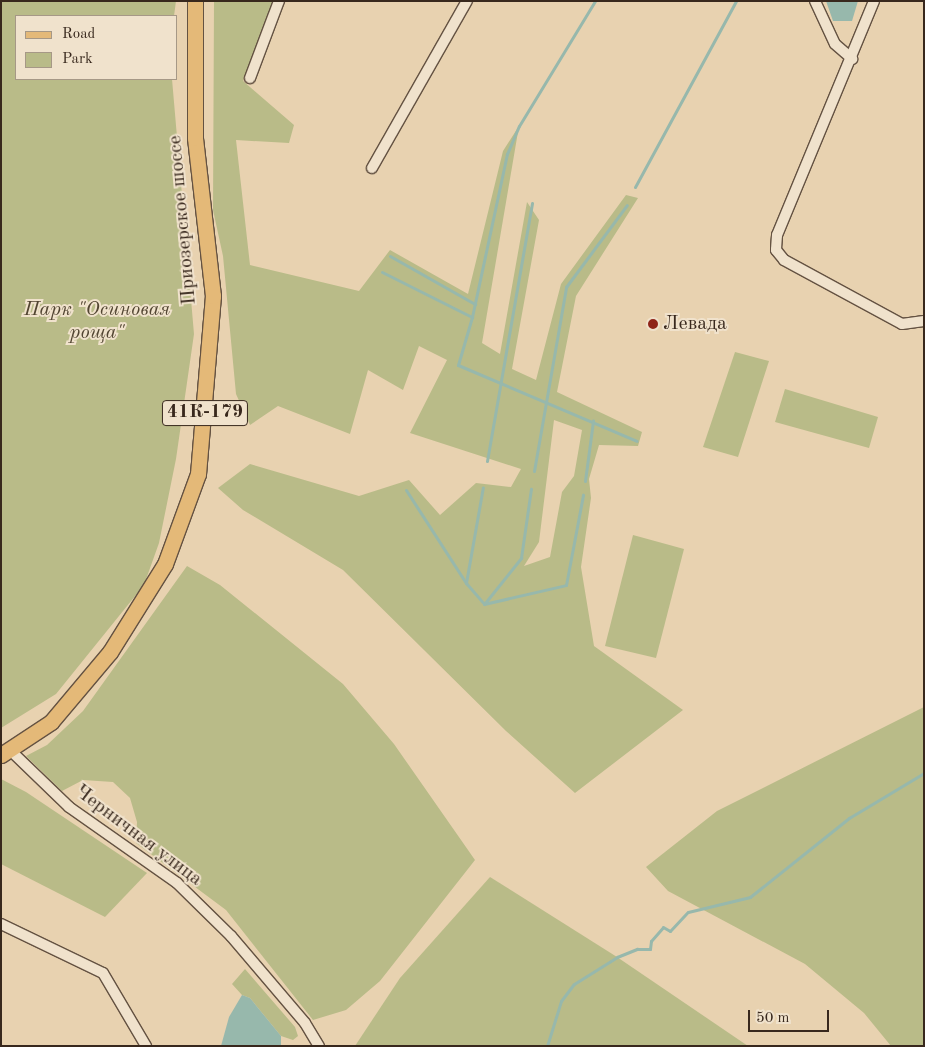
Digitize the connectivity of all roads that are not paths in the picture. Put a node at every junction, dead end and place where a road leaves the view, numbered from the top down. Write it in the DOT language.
graph roads {
  1 [pos="195,1"];
  2 [pos="279,1"];
  3 [pos="467,1"];
  4 [pos="815,1"];
  5 [pos="874,1"];
  6 [pos="852,58"];
  7 [pos="250,78"];
  8 [pos="372,168"];
  9 [pos="924,321"];
  10 [pos="5,752"];
  11 [pos="1,924"];
  12 [pos="146,1046"];
  13 [pos="319,1046"];
  1 -- 10 [label="main road, Приозерское шоссе / 41К-179"];
  2 -- 7 [label="street"];
  3 -- 8 [label="street"];
  4 -- 6 [label="street"];
  5 -- 6 [label="street"];
  6 -- 9 [label="street"];
  10 -- 13 [label="street, Черничная улица"];
  11 -- 12 [label="street"];
}
